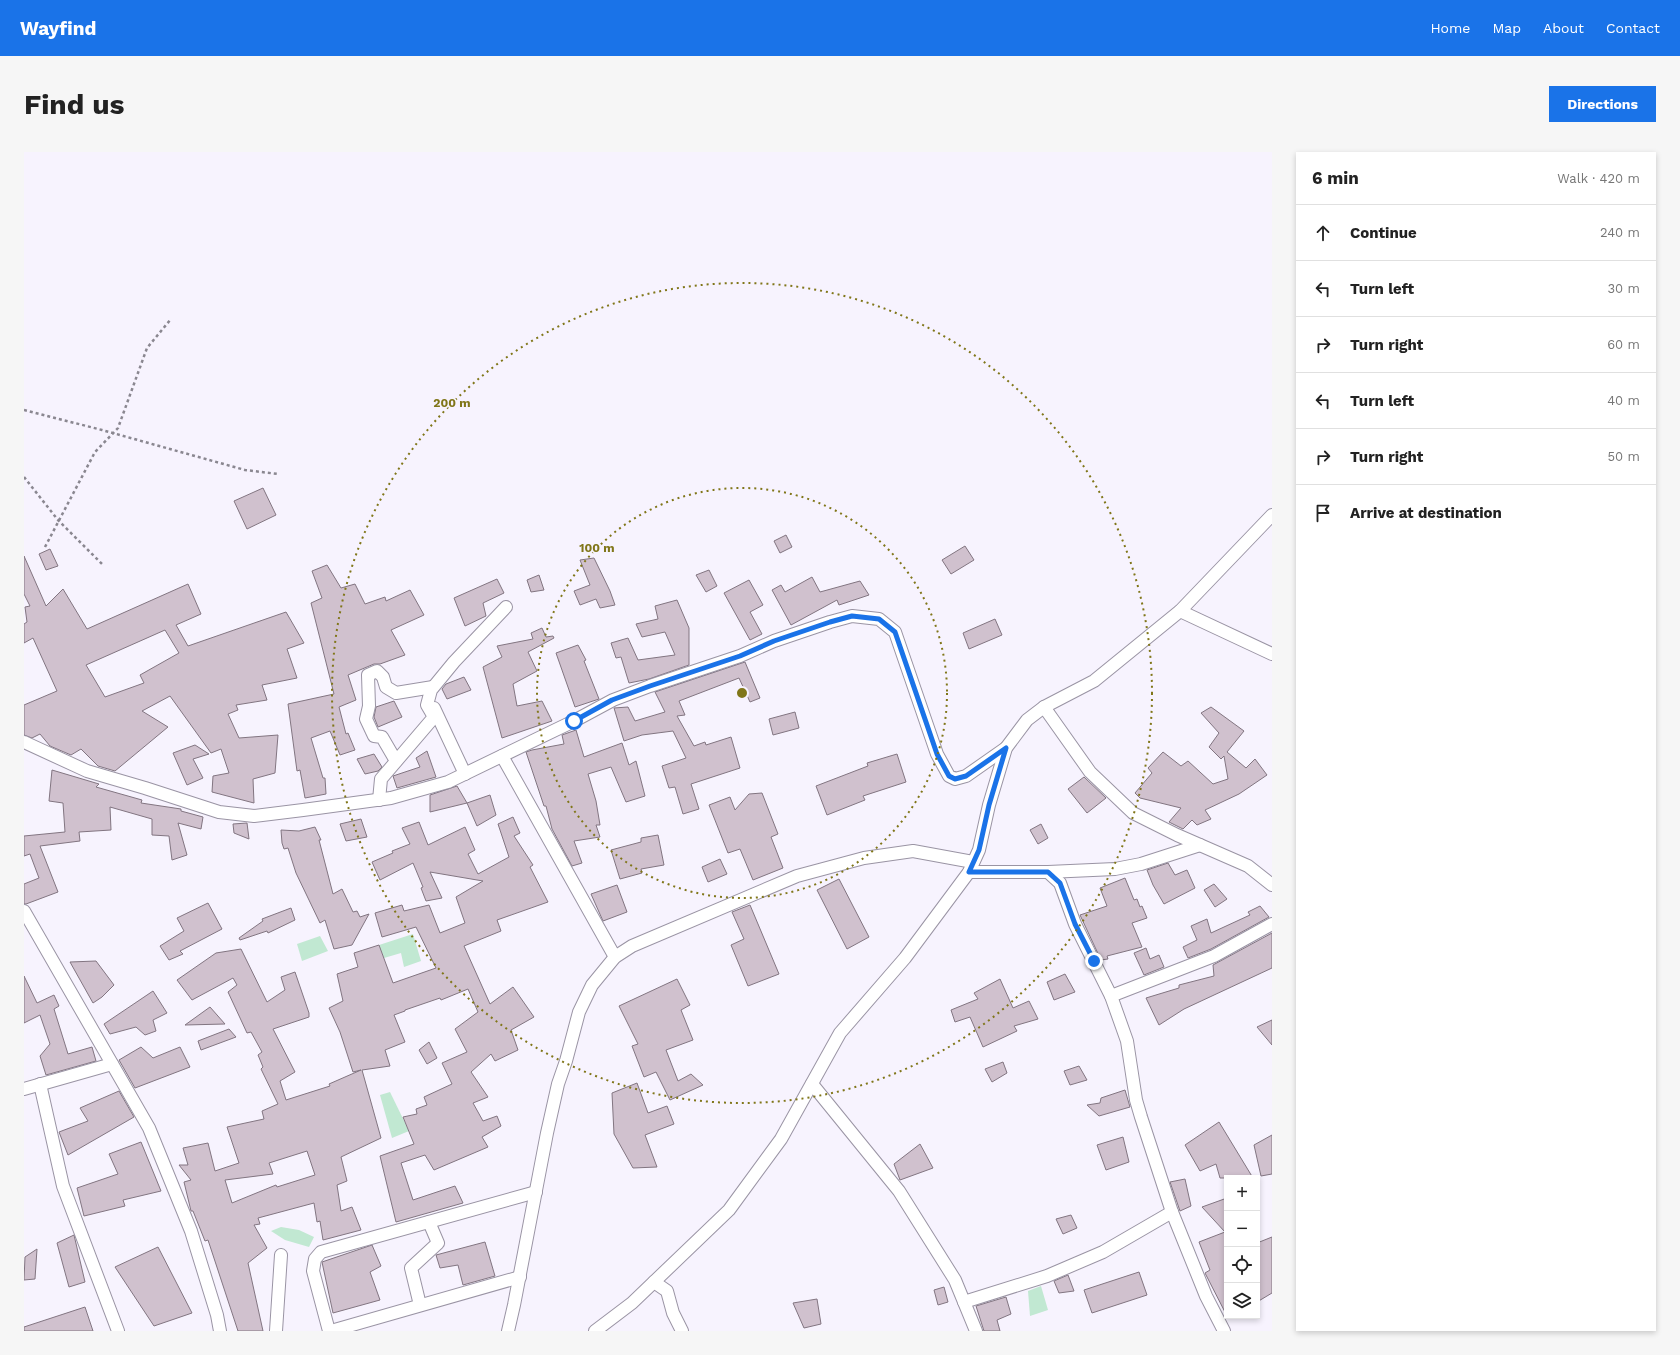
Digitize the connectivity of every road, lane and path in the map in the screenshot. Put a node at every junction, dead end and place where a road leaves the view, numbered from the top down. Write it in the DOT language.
graph roads {
  1 [pos="171,319"];
  2 [pos="24,410"];
  3 [pos="278,474"];
  4 [pos="24,477"];
  5 [pos="1272,515"];
  6 [pos="45,547"];
  7 [pos="104,566"];
  8 [pos="506,607"];
  9 [pos="1180,611"];
  10 [pos="1272,654"];
  11 [pos="431,692"];
  12 [pos="1044,707"];
  13 [pos="24,742"];
  14 [pos="1006,748"];
  15 [pos="502,756"];
  16 [pos="396,760"];
  17 [pos="465,774"];
  18 [pos="380,800"];
  19 [pos="1200,845"];
  20 [pos="971,867"];
  21 [pos="1048,872"];
  22 [pos="1272,885"];
  23 [pos="24,911"];
  24 [pos="1272,924"];
  25 [pos="615,957"];
  26 [pos="1111,996"];
  27 [pos="112,1064"];
  28 [pos="40,1084"];
  29 [pos="812,1084"];
  30 [pos="24,1089"];
  31 [pos="536,1192"];
  32 [pos="1172,1212"];
  33 [pos="429,1222"];
  34 [pos="281,1255"];
  35 [pos="520,1277"];
  36 [pos="654,1282"];
  37 [pos="964,1302"];
  38 [pos="420,1306"];
  39 [pos="118,1331"];
  40 [pos="220,1331"];
  41 [pos="276,1331"];
  42 [pos="330,1331"];
  43 [pos="508,1331"];
  44 [pos="595,1331"];
  45 [pos="682,1331"];
  46 [pos="976,1331"];
  47 [pos="1224,1331"];
  1 -- 6 [label="path"];
  2 -- 3 [label="path"];
  4 -- 7 [label="path"];
  5 -- 9 [label="street"];
  8 -- 11 [label="street"];
  9 -- 10 [label="street"];
  9 -- 12 [label="street"];
  11 -- 16 [label="street"];
  11 -- 16 [label="street"];
  11 -- 17 [label="street"];
  12 -- 14 [label="street"];
  12 -- 19 [label="street"];
  13 -- 18 [label="street"];
  14 -- 15 [label="street"];
  14 -- 20 [label="street"];
  15 -- 17 [label="street"];
  15 -- 25 [label="street"];
  16 -- 18 [label="street"];
  17 -- 18 [label="street"];
  19 -- 21 [label="street"];
  19 -- 22 [label="street"];
  20 -- 21 [label="street"];
  20 -- 25 [label="street"];
  20 -- 29 [label="street"];
  21 -- 26 [label="street"];
  23 -- 27 [label="street"];
  24 -- 26 [label="street"];
  25 -- 31 [label="street"];
  26 -- 32 [label="street"];
  27 -- 28 [label="street"];
  27 -- 40 [label="street"];
  28 -- 30 [label="street"];
  28 -- 39 [label="street"];
  29 -- 36 [label="street"];
  29 -- 37 [label="street"];
  31 -- 33 [label="street"];
  31 -- 35 [label="street"];
  32 -- 37 [label="street"];
  32 -- 47 [label="street"];
  33 -- 38 [label="street"];
  33 -- 42 [label="street"];
  34 -- 41 [label="street"];
  35 -- 38 [label="street"];
  35 -- 43 [label="street"];
  36 -- 44 [label="street"];
  36 -- 45 [label="street"];
  37 -- 46 [label="street"];
  38 -- 42 [label="street"];
}
